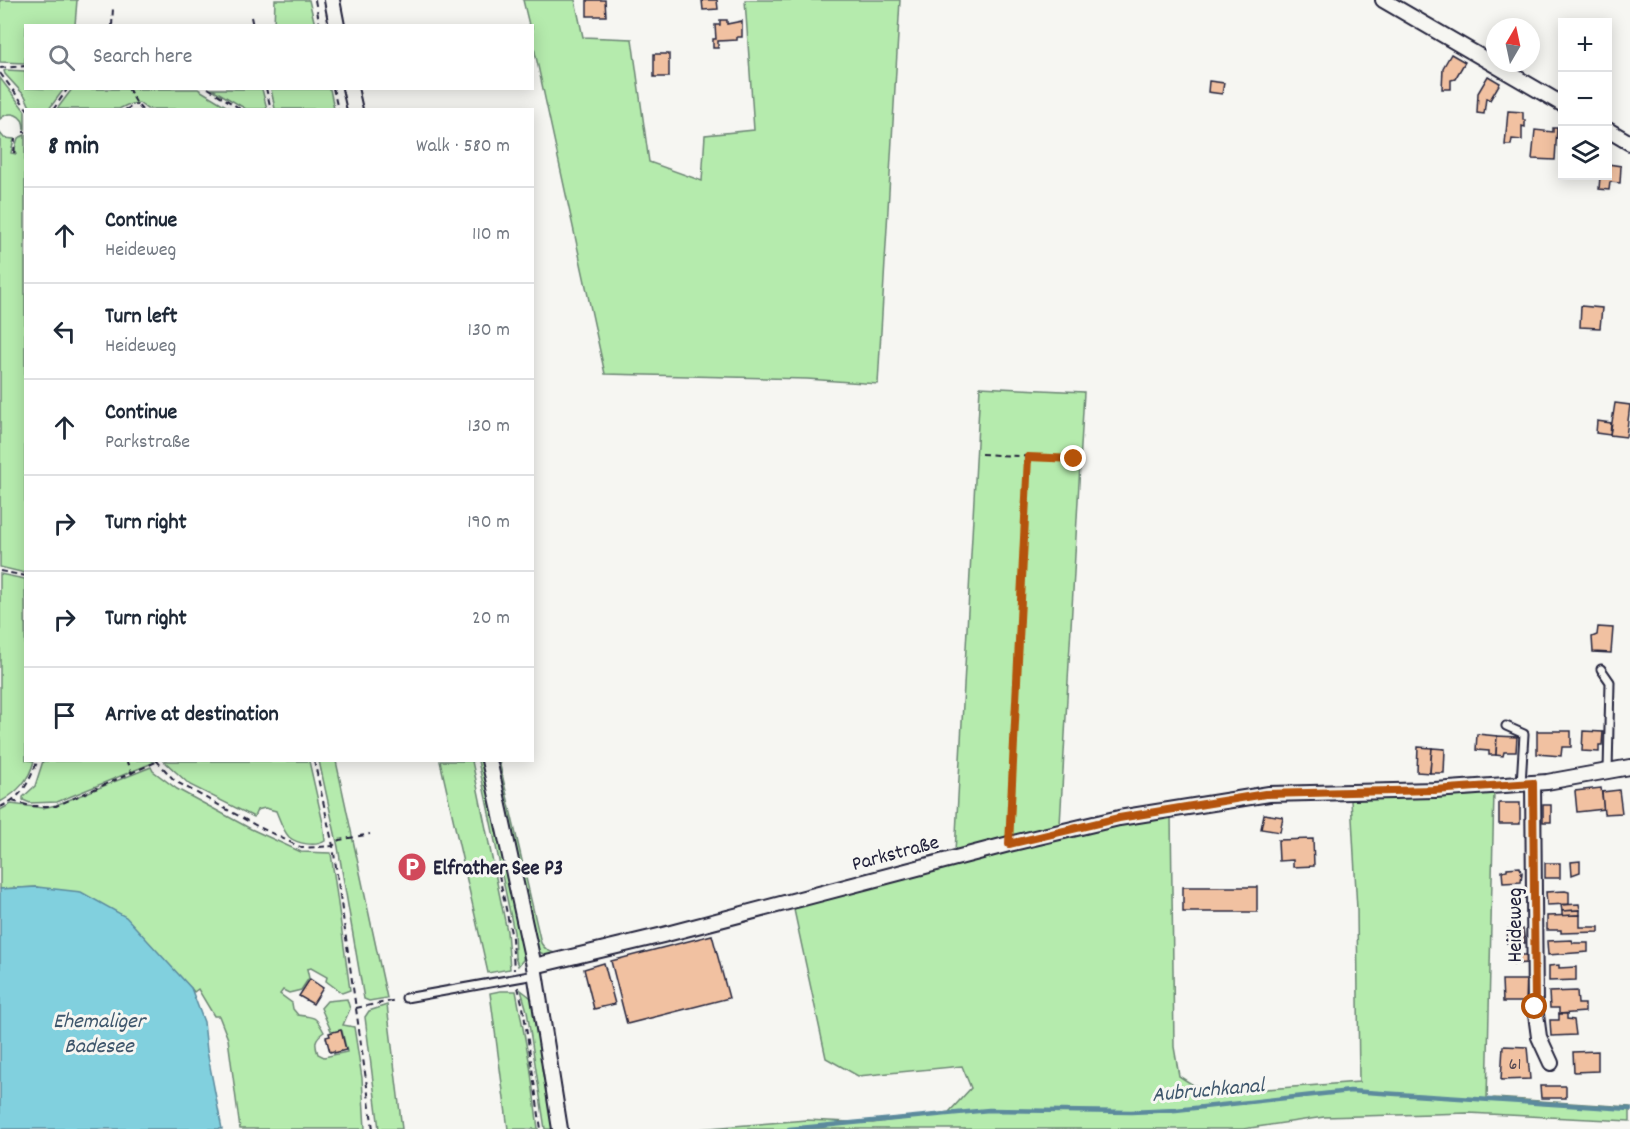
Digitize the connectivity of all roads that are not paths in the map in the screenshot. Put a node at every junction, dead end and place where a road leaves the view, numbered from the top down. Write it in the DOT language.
graph roads {
  1 [pos="332,0"];
  2 [pos="1383,0"];
  3 [pos="337,24"];
  4 [pos="350,90"];
  5 [pos="1558,101"];
  6 [pos="355,108"];
  7 [pos="1612,132"];
  8 [pos="1630,143"];
  9 [pos="1600,669"];
  10 [pos="1506,726"];
  11 [pos="489,762"];
  12 [pos="1630,767"];
  13 [pos="1608,771"];
  14 [pos="1527,784"];
  15 [pos="535,970"];
  16 [pos="406,998"];
  17 [pos="1551,1063"];
  18 [pos="560,1129"];
  1 -- 3 [label="street"];
  2 -- 5 [label="street"];
  4 -- 6 [label="street"];
  7 -- 8 [label="street"];
  9 -- 13 [label="lane"];
  10 -- 14 [label="lane"];
  11 -- 15 [label="street"];
  12 -- 13 [label="street"];
  13 -- 14 [label="street"];
  14 -- 15 [label="street, Parkstraße"];
  14 -- 17 [label="street, Heideweg"];
  15 -- 16 [label="lane"];
  15 -- 18 [label="street"];
}
